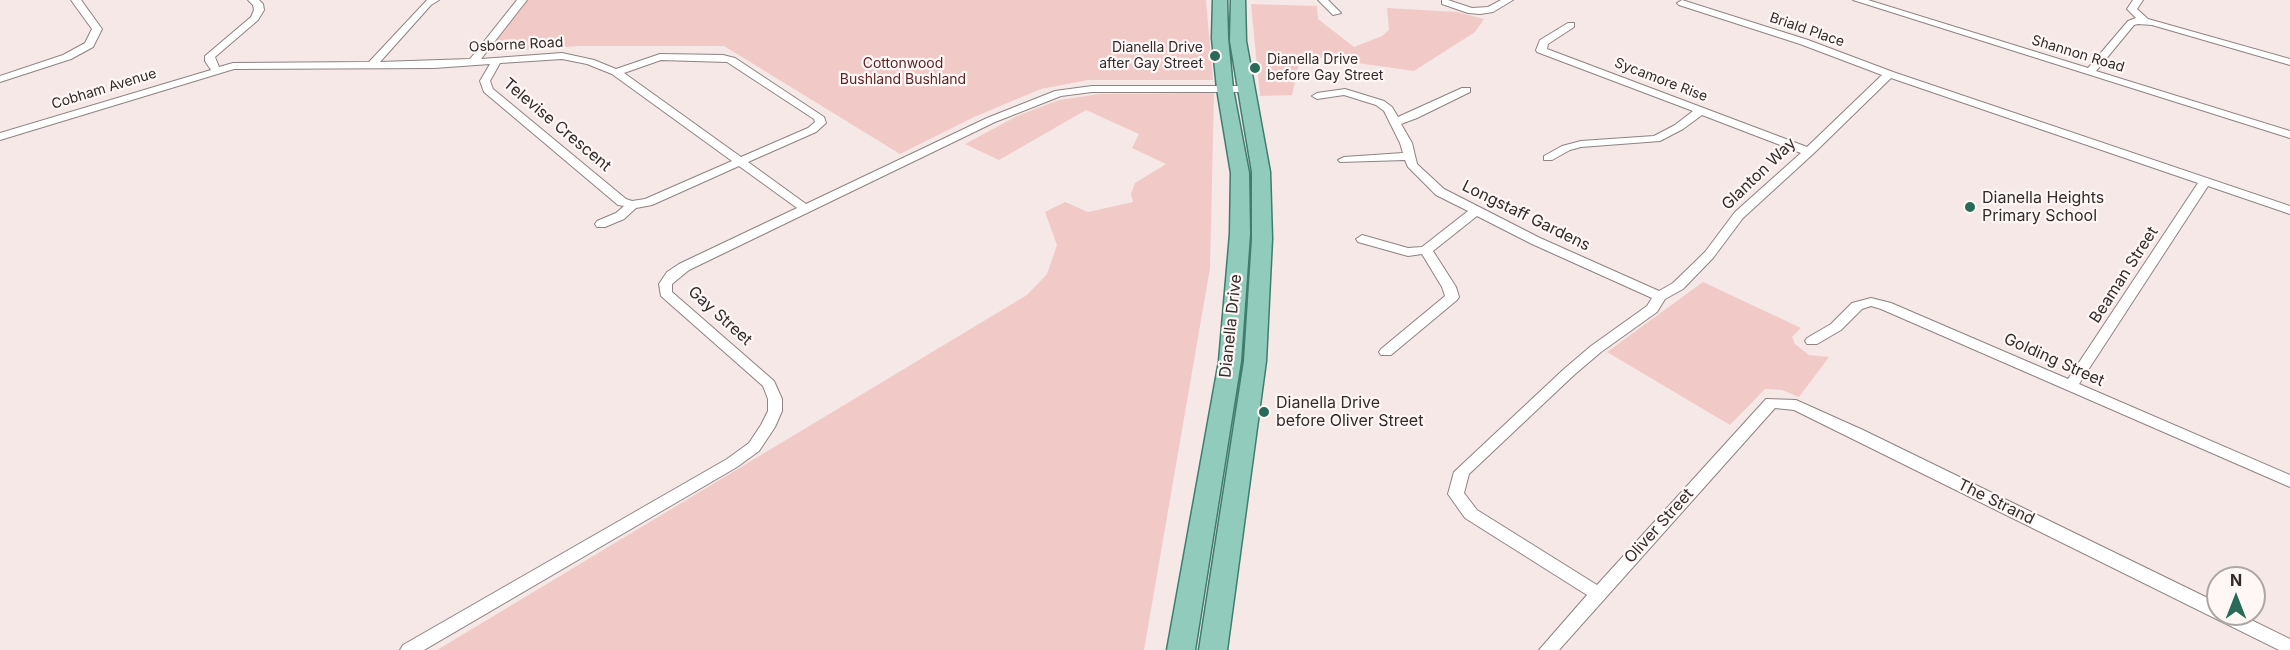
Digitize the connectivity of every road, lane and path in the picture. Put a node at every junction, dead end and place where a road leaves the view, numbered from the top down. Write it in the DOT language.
graph roads {
  1 [pos="76,0"];
  2 [pos="434,0"];
  3 [pos="522,0"];
  4 [pos="1220,0"];
  5 [pos="1238,0"];
  6 [pos="1323,0"];
  7 [pos="1508,0"];
  8 [pos="1858,0"];
  9 [pos="2138,0"];
  10 [pos="256,2"];
  11 [pos="1445,2"];
  12 [pos="1682,3"];
  13 [pos="1336,13"];
  14 [pos="2145,21"];
  15 [pos="1571,25"];
  16 [pos="497,60"];
  17 [pos="473,62"];
  18 [pos="2290,62"];
  19 [pos="373,64"];
  20 [pos="216,70"];
  21 [pos="616,72"];
  22 [pos="2090,72"];
  23 [pos="1889,74"];
  24 [pos="0,79"];
  25 [pos="1247,86"];
  26 [pos="1225,87"];
  27 [pos="1466,90"];
  28 [pos="1317,96"];
  29 [pos="1700,111"];
  30 [pos="1395,122"];
  31 [pos="2290,135"];
  32 [pos="0,137"];
  33 [pos="1809,152"];
  34 [pos="1409,156"];
  35 [pos="1548,158"];
  36 [pos="1344,160"];
  37 [pos="741,161"];
  38 [pos="2205,181"];
  39 [pos="632,205"];
  40 [pos="806,209"];
  41 [pos="2290,210"];
  42 [pos="1475,211"];
  43 [pos="601,224"];
  44 [pos="1362,239"];
  45 [pos="1426,250"];
  46 [pos="1660,296"];
  47 [pos="1812,341"];
  48 [pos="1386,352"];
  49 [pos="2070,387"];
  50 [pos="1771,403"];
  51 [pos="2290,481"];
  52 [pos="1598,594"];
  53 [pos="2206,605"];
  54 [pos="2247,626"];
  55 [pos="2290,647"];
  56 [pos="409,650"];
  57 [pos="1181,650"];
  58 [pos="1213,650"];
  59 [pos="1548,650"];
  1 -- 24 [label="street"];
  2 -- 19 [label="street"];
  3 -- 17 [label="street"];
  4 -- 26 [label="main road, Dianella Drive"];
  5 -- 25 [label="main road, Dianella Drive"];
  6 -- 13 [label="street"];
  7 -- 11 [label="street"];
  8 -- 22 [label="street, Shannon Road"];
  9 -- 14 [label="street"];
  10 -- 20 [label="street"];
  12 -- 23 [label="street, Briald Place"];
  14 -- 18 [label="street"];
  14 -- 22 [label="street"];
  15 -- 29 [label="street, Sycamore Rise"];
  16 -- 17 [label="street, Osborne Road"];
  16 -- 21 [label="street, Osborne Road"];
  16 -- 39 [label="street, Televise Crescent"];
  17 -- 19 [label="street, Osborne Road"];
  19 -- 20 [label="street, Osborne Road"];
  20 -- 32 [label="street, Cobham Avenue"];
  21 -- 37 [label="street, Osborne Road"];
  21 -- 37 [label="street"];
  22 -- 31 [label="street, Shannon Road"];
  23 -- 33 [label="street, Glanton Way"];
  23 -- 38 [label="street"];
  25 -- 26 [label="street, Gay Street"];
  25 -- 58 [label="main road, Dianella Drive"];
  26 -- 40 [label="street, Gay Street"];
  26 -- 57 [label="main road, Dianella Drive"];
  27 -- 30 [label="street"];
  28 -- 30 [label="street, Longstaff Gardens"];
  29 -- 33 [label="street, Sycamore Rise"];
  29 -- 35 [label="street"];
  30 -- 34 [label="street, Longstaff Gardens"];
  33 -- 46 [label="street, Glanton Way"];
  34 -- 36 [label="street"];
  34 -- 42 [label="street, Longstaff Gardens"];
  37 -- 39 [label="street"];
  37 -- 40 [label="street, Osborne Road"];
  38 -- 41 [label="street"];
  38 -- 49 [label="street, Beaman Street"];
  39 -- 43 [label="street"];
  40 -- 56 [label="street, Gay Street"];
  42 -- 45 [label="street"];
  42 -- 46 [label="street, Longstaff Gardens"];
  44 -- 45 [label="street"];
  45 -- 48 [label="street"];
  46 -- 52 [label="street, Glanton Way"];
  47 -- 49 [label="street, Golding Street"];
  49 -- 51 [label="street, Golding Street"];
  50 -- 52 [label="street, Oliver Street"];
  50 -- 53 [label="street, The Strand"];
  52 -- 59 [label="street, Oliver Street"];
  54 -- 55 [label="street"];
}
